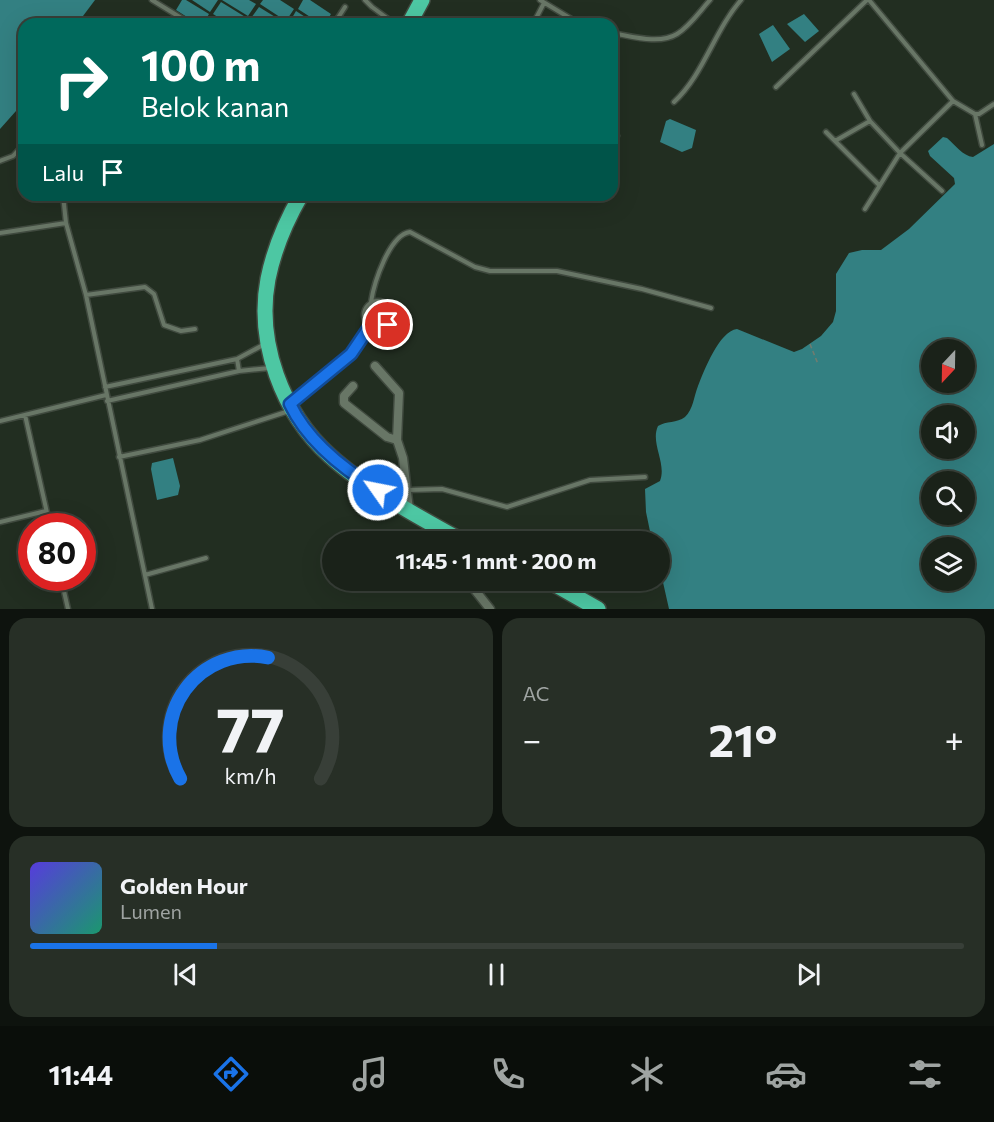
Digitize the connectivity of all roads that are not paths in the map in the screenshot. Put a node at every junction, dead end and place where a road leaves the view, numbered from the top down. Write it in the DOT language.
graph roads {
  1 [pos="152,0"];
  2 [pos="365,0"];
  3 [pos="423,0"];
  4 [pos="710,0"];
  5 [pos="741,0"];
  6 [pos="868,0"];
  7 [pos="542,2"];
  8 [pos="345,7"];
  9 [pos="181,18"];
  10 [pos="338,18"];
  11 [pos="386,18"];
  12 [pos="412,18"];
  13 [pos="535,18"];
  14 [pos="572,18"];
  15 [pos="618,34"];
  16 [pos="776,87"];
  17 [pos="854,94"];
  18 [pos="953,101"];
  19 [pos="674,102"];
  20 [pos="994,104"];
  21 [pos="975,114"];
  22 [pos="870,121"];
  23 [pos="826,132"];
  24 [pos="835,141"];
  25 [pos="982,145"];
  26 [pos="18,151"];
  27 [pos="900,153"];
  28 [pos="0,161"];
  29 [pos="879,185"];
  30 [pos="942,191"];
  31 [pos="64,201"];
  32 [pos="298,201"];
  33 [pos="865,209"];
  34 [pos="66,223"];
  35 [pos="0,233"];
  36 [pos="86,295"];
  37 [pos="371,302"];
  38 [pos="711,308"];
  39 [pos="370,326"];
  40 [pos="195,329"];
  41 [pos="268,342"];
  42 [pos="237,358"];
  43 [pos="375,366"];
  44 [pos="274,368"];
  45 [pos="239,371"];
  46 [pos="353,386"];
  47 [pos="105,387"];
  48 [pos="107,398"];
  49 [pos="291,407"];
  50 [pos="25,415"];
  51 [pos="0,421"];
  52 [pos="397,440"];
  53 [pos="119,457"];
  54 [pos="645,477"];
  55 [pos="407,490"];
  56 [pos="409,510"];
  57 [pos="46,511"];
  58 [pos="0,522"];
  59 [pos="445,531"];
  60 [pos="206,558"];
  61 [pos="145,575"];
  62 [pos="64,591"];
  63 [pos="476,591"];
  64 [pos="566,591"];
  65 [pos="592,606"];
  66 [pos="68,609"];
  67 [pos="152,609"];
  68 [pos="490,609"];
  1 -- 9 [label="lane"];
  2 -- 11 [label="lane"];
  3 -- 12 [label="highway"];
  4 -- 15 [label="lane"];
  5 -- 19 [label="lane"];
  6 -- 16 [label="lane"];
  6 -- 18 [label="lane"];
  7 -- 13 [label="lane"];
  7 -- 14 [label="lane"];
  8 -- 10 [label="lane"];
  17 -- 22 [label="lane"];
  18 -- 21 [label="lane"];
  18 -- 27 [label="lane"];
  20 -- 21 [label="lane"];
  21 -- 25 [label="lane"];
  22 -- 24 [label="lane"];
  22 -- 27 [label="lane"];
  23 -- 24 [label="lane"];
  24 -- 29 [label="lane"];
  26 -- 28 [label="lane"];
  27 -- 29 [label="lane"];
  27 -- 30 [label="lane"];
  29 -- 33 [label="lane"];
  31 -- 34 [label="lane"];
  32 -- 41 [label="highway"];
  34 -- 35 [label="lane"];
  34 -- 36 [label="lane"];
  36 -- 40 [label="lane"];
  36 -- 47 [label="lane"];
  37 -- 38 [label="lane"];
  37 -- 39 [label="lane"];
  37 -- 39 [label="lane"];
  39 -- 49 [label="lane"];
  41 -- 42 [label="lane"];
  41 -- 44 [label="highway"];
  42 -- 45 [label="lane"];
  42 -- 47 [label="lane"];
  43 -- 52 [label="street"];
  44 -- 45 [label="lane"];
  44 -- 49 [label="highway"];
  45 -- 48 [label="lane"];
  46 -- 52 [label="street"];
  47 -- 48 [label="lane"];
  48 -- 50 [label="lane"];
  48 -- 53 [label="lane"];
  49 -- 53 [label="lane"];
  49 -- 56 [label="highway"];
  50 -- 51 [label="lane"];
  50 -- 57 [label="lane"];
  52 -- 55 [label="street"];
  53 -- 61 [label="lane"];
  54 -- 55 [label="lane"];
  55 -- 56 [label="street"];
  56 -- 59 [label="highway"];
  57 -- 58 [label="lane"];
  60 -- 61 [label="lane"];
  61 -- 67 [label="lane"];
  62 -- 66 [label="lane"];
  63 -- 68 [label="street"];
  64 -- 65 [label="highway"];
}
